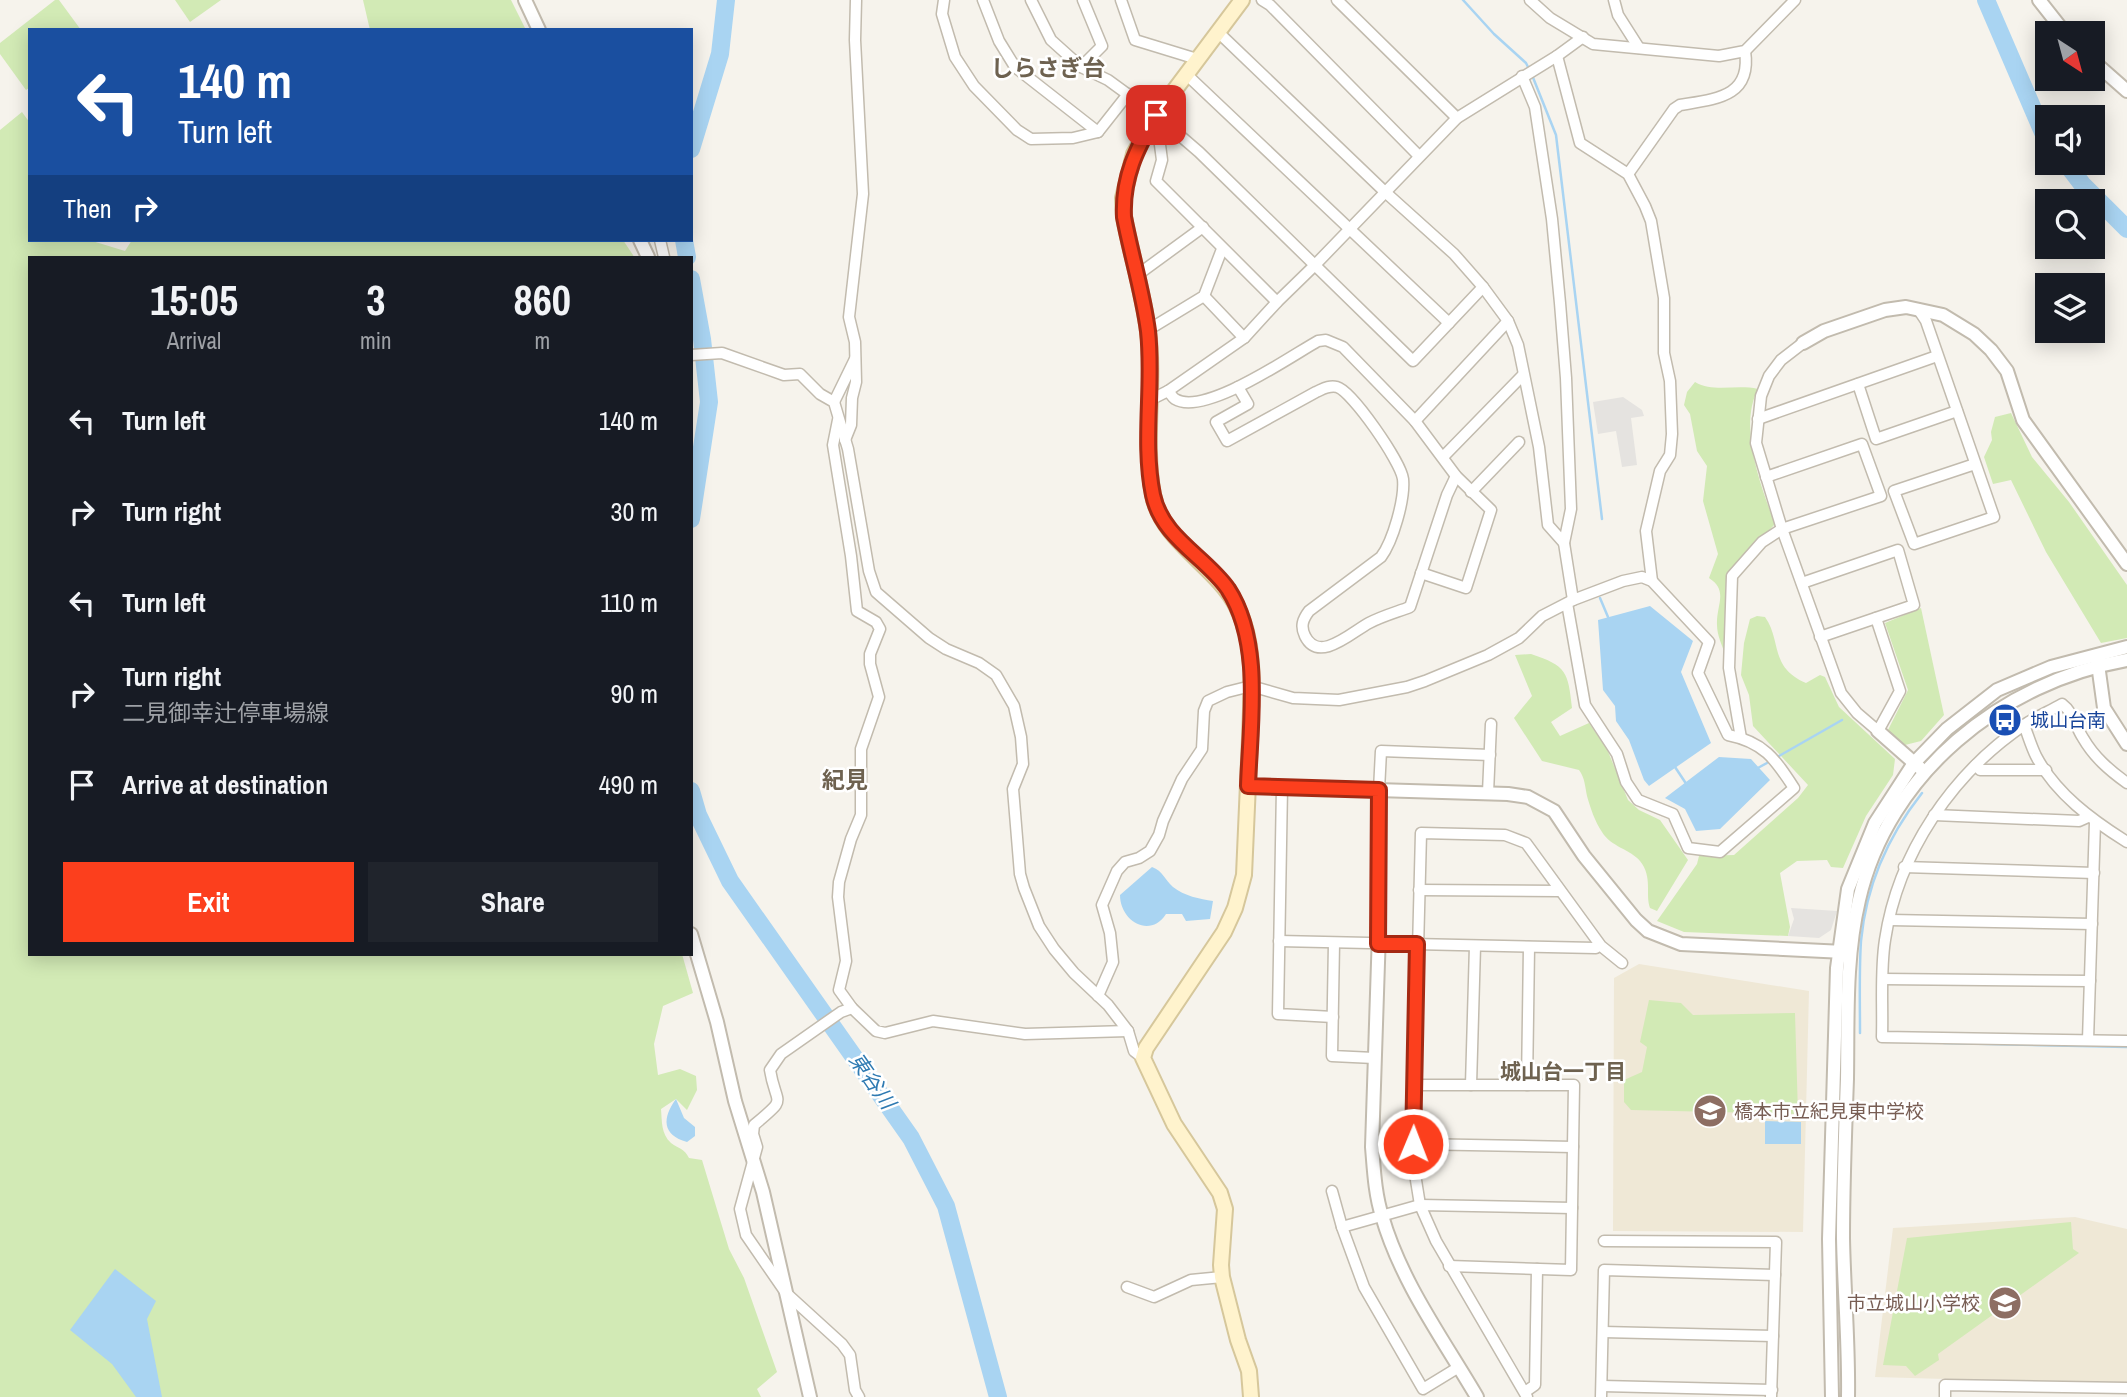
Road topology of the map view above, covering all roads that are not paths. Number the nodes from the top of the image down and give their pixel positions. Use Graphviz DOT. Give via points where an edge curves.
graph roads {
  1 [pos="525,0"];
  2 [pos="856,0"];
  3 [pos="944,0"];
  4 [pos="983,0"];
  5 [pos="1031,0"];
  6 [pos="1083,0"];
  7 [pos="1121,0"];
  8 [pos="1242,0"];
  9 [pos="1262,0"];
  10 [pos="1337,0"];
  11 [pos="1530,0"];
  12 [pos="1614,0"];
  13 [pos="1796,0"];
  14 [pos="2039,0"];
  15 [pos="2056,21"];
  16 [pos="538,28"];
  17 [pos="1219,33"];
  18 [pos="1583,37"];
  19 [pos="1639,48"];
  20 [pos="1745,51"];
  21 [pos="1553,58"];
  22 [pos="1197,59"];
  23 [pos="1081,67"];
  24 [pos="2105,72"];
  25 [pos="1187,75"];
  26 [pos="1524,75"];
  27 [pos="2127,91"];
  28 [pos="1128,94"];
  29 [pos="1156,115"];
  30 [pos="1457,118"];
  31 [pos="1098,132"];
  32 [pos="1419,156"];
  33 [pos="1628,174"];
  34 [pos="1384,191"];
  35 [pos="1203,227"];
  36 [pos="1348,229"];
  37 [pos="1222,249"];
  38 [pos="1314,266"];
  39 [pos="1136,276"];
  40 [pos="1483,287"];
  41 [pos="1204,296"];
  42 [pos="1276,302"];
  43 [pos="1918,309"];
  44 [pos="1508,321"];
  45 [pos="1449,323"];
  46 [pos="1148,330"];
  47 [pos="1244,338"];
  48 [pos="1803,343"];
  49 [pos="693,355"];
  50 [pos="1937,356"];
  51 [pos="855,359"];
  52 [pos="1523,375"];
  53 [pos="1858,384"];
  54 [pos="1238,387"];
  55 [pos="1168,391"];
  56 [pos="1150,400"];
  57 [pos="834,402"];
  58 [pos="1957,411"];
  59 [pos="1758,419"];
  60 [pos="838,420"];
  61 [pos="1415,421"];
  62 [pos="845,440"];
  63 [pos="1519,442"];
  64 [pos="1443,457"];
  65 [pos="1975,464"];
  66 [pos="1456,476"];
  67 [pos="1766,477"];
  68 [pos="1471,492"];
  69 [pos="1782,529"];
  70 [pos="1564,543"];
  71 [pos="2127,564"];
  72 [pos="1421,573"];
  73 [pos="1652,581"];
  74 [pos="1802,583"];
  75 [pos="1570,602"];
  76 [pos="1876,618"];
  77 [pos="1820,637"];
  78 [pos="2125,654"];
  79 [pos="2097,660"];
  80 [pos="1251,686"];
  81 [pos="1491,724"];
  82 [pos="2024,725"];
  83 [pos="1878,731"];
  84 [pos="1741,738"];
  85 [pos="2127,744"];
  86 [pos="1490,755"];
  87 [pos="1914,763"];
  88 [pos="1976,765"];
  89 [pos="2046,770"];
  90 [pos="1926,772"];
  91 [pos="2127,783"];
  92 [pos="1248,786"];
  93 [pos="1282,787"];
  94 [pos="1379,790"];
  95 [pos="1488,793"];
  96 [pos="1934,815"];
  97 [pos="2092,819"];
  98 [pos="2127,842"];
  99 [pos="1904,867"];
  100 [pos="2094,873"];
  101 [pos="1419,890"];
  102 [pos="1559,891"];
  103 [pos="1890,920"];
  104 [pos="2092,924"];
  105 [pos="693,941"];
  106 [pos="1279,942"];
  107 [pos="1334,943"];
  108 [pos="1378,944"];
  109 [pos="1417,944"];
  110 [pos="1475,946"];
  111 [pos="1529,947"];
  112 [pos="1596,948"];
  113 [pos="1844,952"];
  114 [pos="1622,963"];
  115 [pos="1883,979"];
  116 [pos="2090,981"];
  117 [pos="1098,996"];
  118 [pos="852,1008"];
  119 [pos="1333,1017"];
  120 [pos="1128,1031"];
  121 [pos="2088,1040"];
  122 [pos="2127,1041"];
  123 [pos="1143,1058"];
  124 [pos="1374,1058"];
  125 [pos="1414,1085"];
  126 [pos="1471,1085"];
  127 [pos="1527,1085"];
  128 [pos="1413,1144"];
  129 [pos="1573,1147"];
  130 [pos="752,1161"];
  131 [pos="1332,1191"];
  132 [pos="1420,1205"];
  133 [pos="1572,1208"];
  134 [pos="1382,1216"];
  135 [pos="1342,1227"];
  136 [pos="1604,1241"];
  137 [pos="1449,1266"];
  138 [pos="1537,1269"];
  139 [pos="1775,1275"];
  140 [pos="1222,1277"];
  141 [pos="1127,1287"];
  142 [pos="786,1293"];
  143 [pos="1603,1332"];
  144 [pos="1773,1336"];
  145 [pos="1459,1367"];
  146 [pos="2127,1388"];
  147 [pos="1602,1392"];
  148 [pos="1771,1394"];
  149 [pos="1526,1395"];
  150 [pos="810,1397"];
  151 [pos="859,1397"];
  152 [pos="1251,1397"];
  153 [pos="1477,1397"];
  154 [pos="1832,1397"];
  155 [pos="1848,1397"];
  156 [pos="1945,1397"];
  1 -- 16 [label="street"];
  2 -- 51 [label="street" via="863,194 849,317"];
  3 -- 31 [label="street" via="942,14 955,57 974,86 1017,130 1031,139"];
  4 -- 31 [label="street" via="1015,67"];
  5 -- 23 [label="street" via="1051,40"];
  6 -- 23 [label="street" via="1102,46"];
  7 -- 22 [label="street" via="1135,40"];
  8 -- 17 [label="main road"];
  9 -- 32 [label="street"];
  10 -- 30 [label="street"];
  11 -- 18 [label="street" via="1549,18"];
  12 -- 19 [label="street"];
  13 -- 20 [label="street"];
  14 -- 15 [label="street"];
  17 -- 22 [label="main road"];
  17 -- 34 [label="street"];
  18 -- 19 [label="street" via="1593,44"];
  18 -- 21 [label="street"];
  19 -- 20 [label="street" via="1719,55"];
  20 -- 33 [label="street" via="1740,86 1719,97 1674,108"];
  21 -- 26 [label="street"];
  21 -- 33 [label="street" via="1580,143"];
  22 -- 25 [label="main road"];
  23 -- 28 [label="street"];
  24 -- 27 [label="street"];
  25 -- 29 [label="main road"];
  25 -- 36 [label="street"];
  26 -- 30 [label="street"];
  26 -- 70 [label="street" via="1535,107 1560,303 1571,509"];
  28 -- 29 [label="street"];
  28 -- 31 [label="street"];
  29 -- 35 [label="street" via="1162,160 1156,181"];
  29 -- 38 [label="street"];
  29 -- 39 [label="main road" via="1134,154 1123,198"];
  30 -- 32 [label="street"];
  32 -- 34 [label="street"];
  33 -- 73 [label="street" via="1651,221 1664,298 1664,353 1673,409 1670,455 1660,471 1646,531"];
  34 -- 36 [label="street"];
  34 -- 40 [label="street" via="1454,254"];
  35 -- 37 [label="street"];
  35 -- 39 [label="street"];
  36 -- 38 [label="street"];
  36 -- 45 [label="street"];
  37 -- 41 [label="street"];
  37 -- 42 [label="street"];
  38 -- 42 [label="street"];
  38 -- 45 [label="street" via="1413,361"];
  39 -- 46 [label="main road"];
  40 -- 44 [label="street"];
  40 -- 45 [label="street"];
  41 -- 46 [label="street"];
  41 -- 47 [label="street"];
  42 -- 47 [label="street"];
  43 -- 48 [label="street" via="1885,310"];
  43 -- 50 [label="street" via="1927,321"];
  43 -- 71 [label="street" via="1943,315 1991,350 2007,372 2023,420"];
  44 -- 52 [label="street"];
  44 -- 61 [label="street"];
  46 -- 56 [label="main road"];
  47 -- 55 [label="street"];
  48 -- 59 [label="street" via="1769,376"];
  49 -- 57 [label="street" via="719,353 784,375 800,374"];
  50 -- 53 [label="street"];
  50 -- 58 [label="street"];
  51 -- 57 [label="street"];
  51 -- 62 [label="street" via="851,425"];
  52 -- 64 [label="street"];
  52 -- 70 [label="street" via="1539,447 1548,525"];
  53 -- 58 [label="street" via="1876,439"];
  53 -- 59 [label="street"];
  54 -- 55 [label="street" via="1201,402 1176,400"];
  54 -- 61 [label="street" via="1326,340 1343,347"];
  54 -- 72 [label="street" via="1248,404 1216,422 1227,441 1316,392 1339,387 1401,469 1402,493 1387,549 1309,611 1302,625 1307,640 1329,647 1371,622 1410,607"];
  55 -- 56 [label="street"];
  56 -- 80 [label="main road" via="1148,455 1153,497 1178,540 1227,587 1251,651"];
  57 -- 60 [label="street"];
  58 -- 65 [label="street"];
  59 -- 67 [label="street" via="1756,443"];
  60 -- 62 [label="street"];
  60 -- 118 [label="street" via="833,445 857,611 880,629 870,654 879,697 861,749 861,815 839,882 846,961 839,990"];
  61 -- 64 [label="street"];
  62 -- 117 [label="street" via="876,592 929,638 996,675 1014,706 1023,764 1013,789 1024,888 1054,949"];
  63 -- 68 [label="street"];
  64 -- 66 [label="street"];
  65 -- 65 [label="street" via="1894,491 1914,544 1994,517"];
  66 -- 68 [label="street"];
  66 -- 72 [label="street"];
  67 -- 69 [label="street"];
  67 -- 69 [label="street" via="1862,444 1881,496"];
  68 -- 72 [label="street" via="1492,510 1466,588"];
  69 -- 74 [label="street"];
  69 -- 84 [label="street" via="1762,542 1732,576 1729,668"];
  70 -- 75 [label="street"];
  73 -- 75 [label="street" via="1642,577 1623,581"];
  73 -- 84 [label="street" via="1709,642 1698,673 1728,735"];
  74 -- 76 [label="street" via="1898,550 1914,605"];
  74 -- 77 [label="street"];
  75 -- 80 [label="street" via="1488,655 1407,687 1339,700 1293,698"];
  75 -- 84 [label="street" via="1585,705 1617,754 1638,800 1674,814 1688,848 1720,852 1794,788 1766,749"];
  76 -- 77 [label="street"];
  76 -- 83 [label="street" via="1900,691"];
  77 -- 83 [label="street" via="1841,693"];
  78 -- 79 [label="street"];
  79 -- 85 [label="street" via="2104,708"];
  79 -- 87 [label="street" via="2051,667 1997,690 1947,729"];
  79 -- 90 [label="street" via="2007,703 1958,737"];
  80 -- 92 [label="main road"];
  80 -- 117 [label="street" via="1208,701 1202,749 1182,779 1159,835 1150,850 1117,870 1102,905 1113,962"];
  81 -- 86 [label="street"];
  82 -- 88 [label="street"];
  82 -- 89 [label="street"];
  82 -- 91 [label="street" via="2062,704 2071,711 2096,758"];
  83 -- 87 [label="street"];
  86 -- 94 [label="street" via="1381,751"];
  86 -- 95 [label="street"];
  87 -- 90 [label="street"];
  87 -- 113 [label="street" via="1875,823 1849,889"];
  88 -- 89 [label="street" via="1980,770"];
  88 -- 96 [label="street"];
  89 -- 97 [label="street"];
  90 -- 113 [label="street" via="1890,819 1872,860"];
  92 -- 93 [label="street"];
  92 -- 123 [label="main road" via="1244,875 1236,908"];
  93 -- 94 [label="street"];
  93 -- 106 [label="street"];
  94 -- 95 [label="street"];
  94 -- 108 [label="street"];
  95 -- 113 [label="street" via="1528,797 1555,810 1584,856 1648,930 1681,944"];
  96 -- 97 [label="street"];
  96 -- 99 [label="street"];
  97 -- 98 [label="street"];
  97 -- 100 [label="street"];
  99 -- 100 [label="street"];
  99 -- 103 [label="street"];
  100 -- 104 [label="street"];
  101 -- 102 [label="street"];
  101 -- 102 [label="street" via="1421,833 1505,835 1526,843"];
  101 -- 109 [label="street"];
  102 -- 114 [label="street" via="1601,946"];
  103 -- 104 [label="street"];
  103 -- 115 [label="street"];
  104 -- 116 [label="street"];
  105 -- 130 [label="street"];
  106 -- 107 [label="street"];
  106 -- 119 [label="street" via="1278,1014"];
  107 -- 108 [label="street"];
  107 -- 119 [label="street"];
  108 -- 109 [label="street"];
  108 -- 124 [label="street"];
  109 -- 110 [label="street"];
  109 -- 125 [label="street"];
  110 -- 111 [label="street"];
  110 -- 126 [label="street"];
  111 -- 112 [label="street"];
  111 -- 127 [label="street"];
  113 -- 154 [label="street" via="1829,1239"];
  113 -- 155 [label="street" via="1843,1238"];
  115 -- 116 [label="street"];
  115 -- 121 [label="street" via="1882,1037"];
  116 -- 121 [label="street"];
  117 -- 120 [label="street"];
  118 -- 120 [label="street" via="876,1031 884,1032 933,1021 1025,1034"];
  118 -- 130 [label="street" via="781,1054 770,1070 779,1096 777,1106 754,1125 757,1147"];
  119 -- 124 [label="street" via="1332,1056"];
  120 -- 123 [label="street" via="1134,1051"];
  121 -- 122 [label="street"];
  123 -- 140 [label="main road" via="1174,1124 1220,1194 1225,1209"];
  124 -- 134 [label="street" via="1372,1147"];
  125 -- 126 [label="street"];
  125 -- 128 [label="street"];
  126 -- 127 [label="street"];
  127 -- 129 [label="street" via="1574,1085"];
  128 -- 129 [label="street"];
  128 -- 132 [label="street"];
  129 -- 133 [label="street"];
  130 -- 142 [label="street"];
  130 -- 142 [label="street" via="741,1220 754,1250"];
  131 -- 135 [label="street"];
  132 -- 133 [label="street"];
  132 -- 134 [label="street"];
  132 -- 137 [label="street"];
  133 -- 138 [label="street" via="1571,1270"];
  134 -- 135 [label="street"];
  134 -- 145 [label="street" via="1396,1258"];
  135 -- 145 [label="street" via="1364,1287 1423,1389"];
  136 -- 139 [label="street" via="1776,1242"];
  137 -- 138 [label="street"];
  137 -- 149 [label="street"];
  138 -- 149 [label="street" via="1535,1385"];
  139 -- 143 [label="street" via="1604,1270"];
  139 -- 144 [label="street"];
  140 -- 141 [label="street" via="1191,1280 1154,1297"];
  140 -- 152 [label="main road" via="1249,1371"];
  142 -- 150 [label="street"];
  142 -- 151 [label="street" via="842,1343 850,1355"];
  143 -- 144 [label="street"];
  143 -- 147 [label="street"];
  144 -- 148 [label="street"];
  145 -- 153 [label="street"];
  146 -- 156 [label="street" via="1945,1385"];
  147 -- 148 [label="street"];
}
